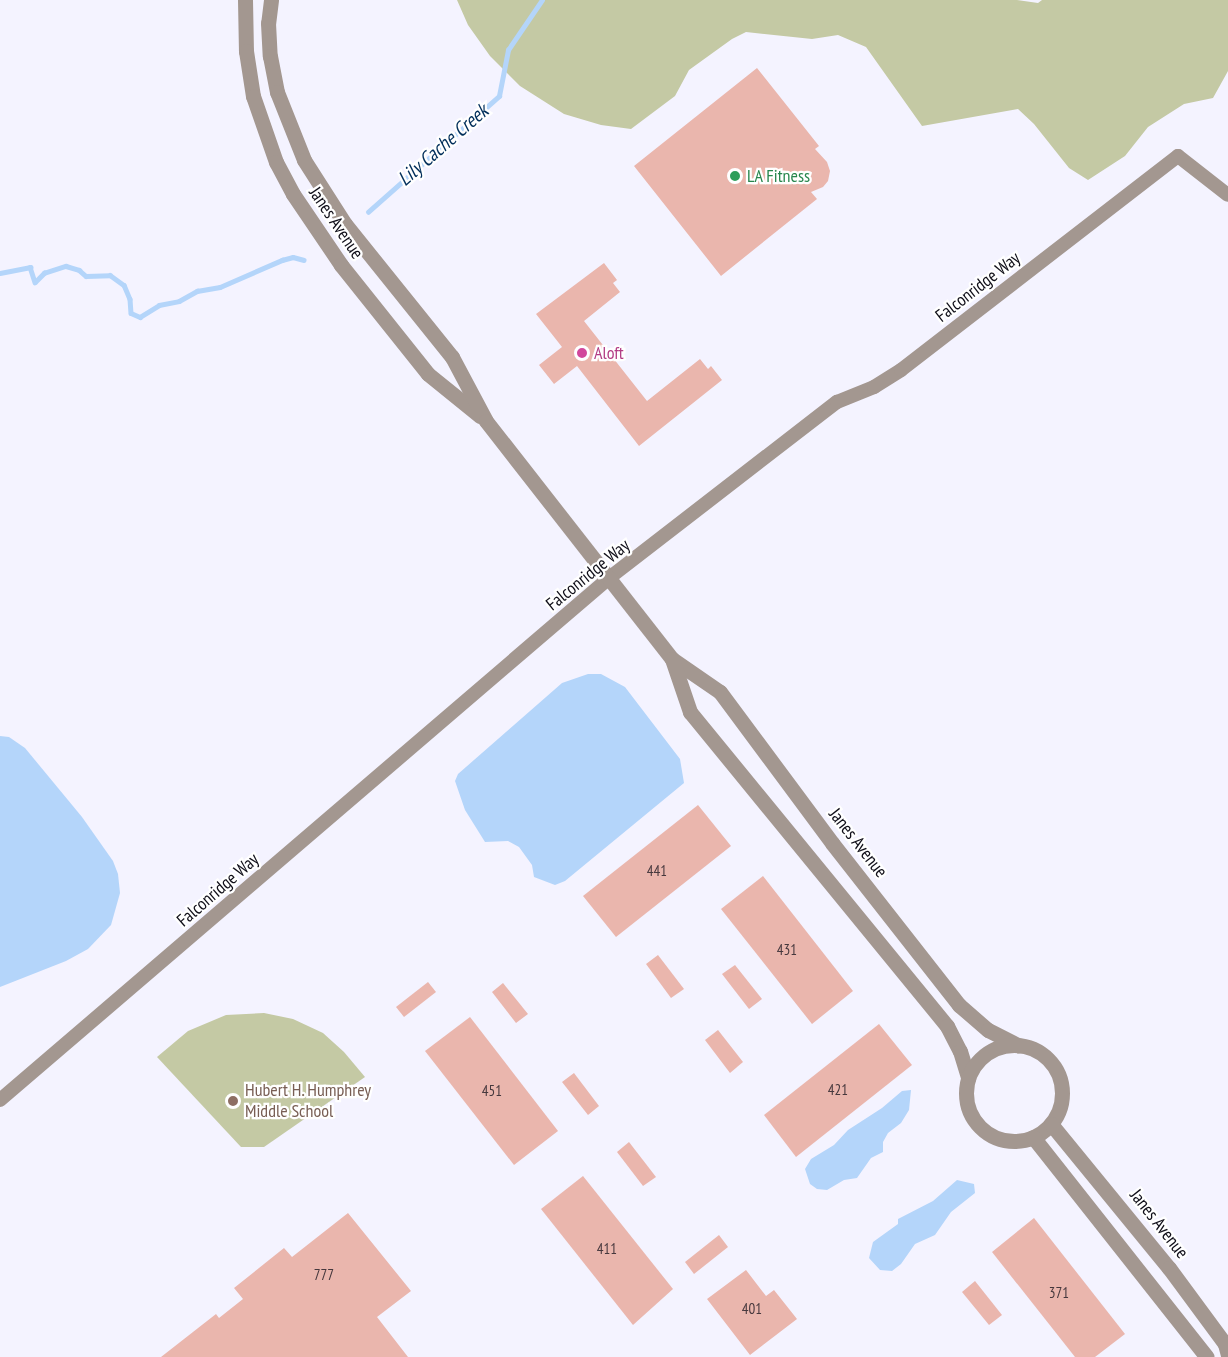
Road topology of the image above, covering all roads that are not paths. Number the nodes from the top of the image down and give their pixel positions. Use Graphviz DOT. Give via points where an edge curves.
graph roads {
  1 [pos="245,0"];
  2 [pos="271,0"];
  3 [pos="1228,195"];
  4 [pos="486,421"];
  5 [pos="609,578"];
  6 [pos="672,659"];
  7 [pos="1018,1045"];
  8 [pos="968,1078"];
  9 [pos="0,1100"];
  10 [pos="1051,1124"];
  11 [pos="1033,1137"];
  12 [pos="1228,1355"];
  13 [pos="1207,1357"];
  1 -- 4 [label="street, Janes Avenue" via="246,51 253,96 276,162 293,194 340,265 428,374"];
  2 -- 4 [label="street, Janes Avenue" via="270,57 277,92 304,160 345,224 452,357"];
  3 -- 5 [label="street, Falconridge Way" via="1178,156 901,370 874,387 837,402"];
  4 -- 5 [label="street, Janes Avenue"];
  5 -- 6 [label="street, Janes Avenue"];
  5 -- 9 [label="street, Falconridge Way"];
  6 -- 7 [label="street, Janes Avenue" via="720,692 959,1005 988,1030"];
  6 -- 8 [label="street, Janes Avenue" via="690,712 947,1026"];
  7 -- 8 [label="street" via="1002,1046 987,1053"];
  7 -- 10 [label="street, Janes Avenue" via="1042,1054 1058,1074 1062,1091 1060,1109"];
  8 -- 11 [label="street, Janes Avenue" via="968,1108 974,1122 985,1132 1016,1141"];
  10 -- 11 [label="street"];
  10 -- 12 [label="street, Janes Avenue" via="1169,1268 1225,1344"];
  11 -- 13 [label="street"];
}
